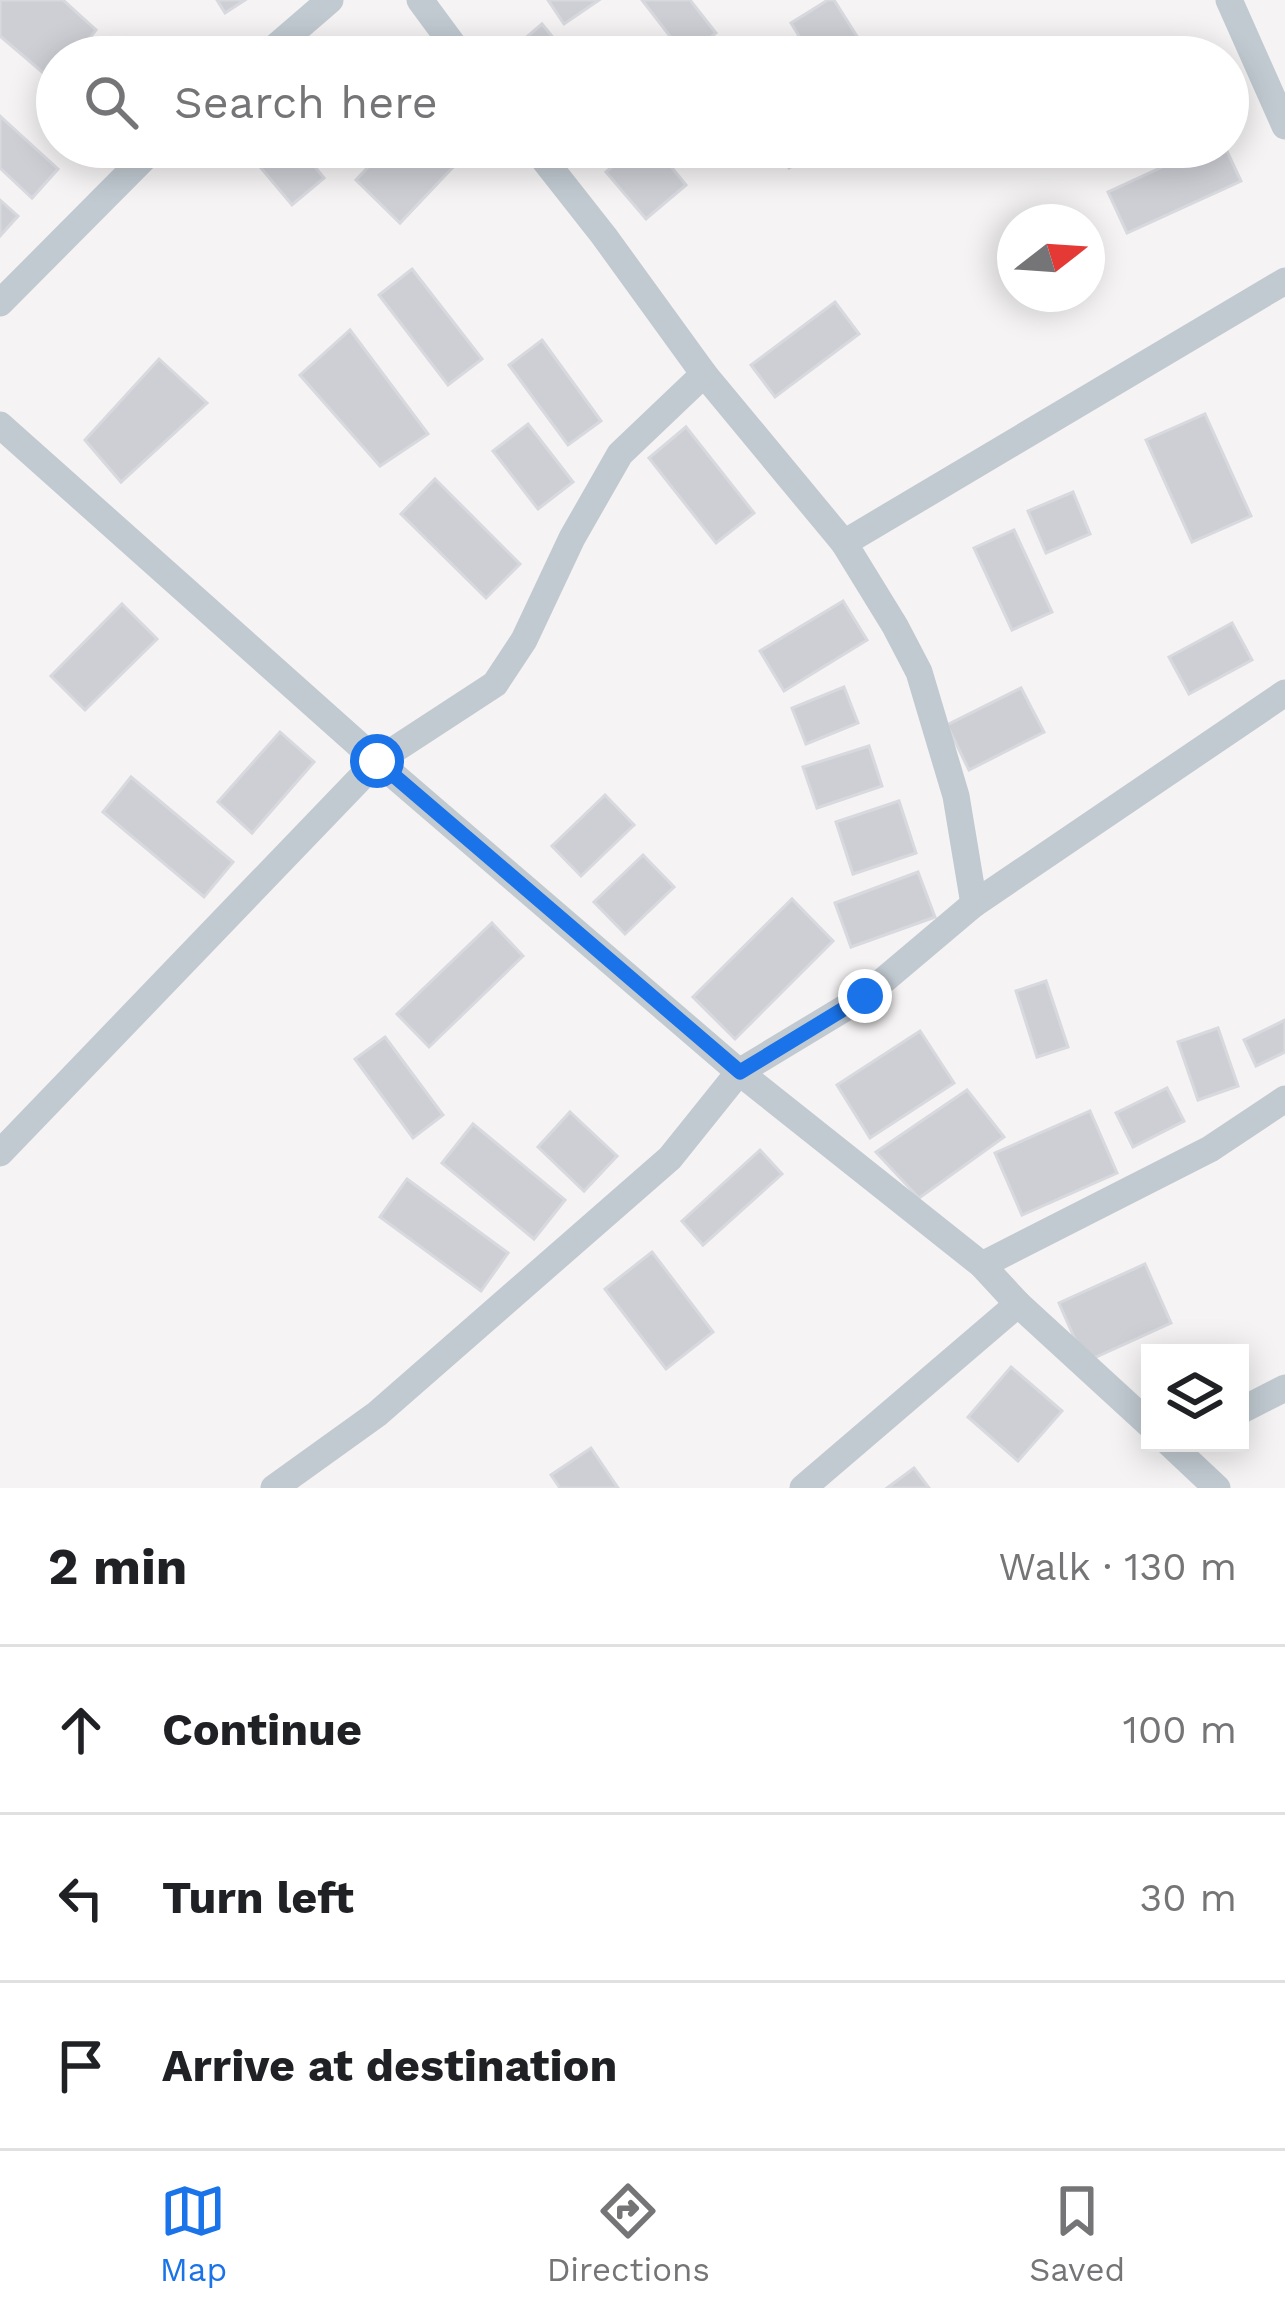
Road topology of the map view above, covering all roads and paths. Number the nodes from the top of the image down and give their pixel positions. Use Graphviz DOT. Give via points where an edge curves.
graph roads {
  1 [pos="330,0"];
  2 [pos="420,0"];
  3 [pos="1228,0"];
  4 [pos="288,36"];
  5 [pos="447,36"];
  6 [pos="1244,36"];
  7 [pos="1249,46"];
  8 [pos="1285,126"];
  9 [pos="134,168"];
  10 [pos="551,168"];
  11 [pos="1285,281"];
  12 [pos="0,303"];
  13 [pos="704,374"];
  14 [pos="0,425"];
  15 [pos="844,543"];
  16 [pos="1285,693"];
  17 [pos="377,761"];
  18 [pos="974,904"];
  19 [pos="740,1072"];
  20 [pos="1285,1099"];
  21 [pos="0,1153"];
  22 [pos="982,1265"];
  23 [pos="1018,1304"];
  24 [pos="1285,1388"];
  25 [pos="1249,1407"];
  26 [pos="1141,1417"];
  27 [pos="1182,1452"];
  28 [pos="274,1488"];
  29 [pos="803,1488"];
  30 [pos="1217,1488"];
  1 -- 4 [label="street"];
  2 -- 5 [label="street"];
  3 -- 6 [label="street"];
  7 -- 8 [label="street"];
  9 -- 12 [label="street"];
  10 -- 13 [label="street"];
  11 -- 15 [label="street"];
  13 -- 15 [label="street"];
  13 -- 17 [label="street" via="620,454 495,684"];
  14 -- 17 [label="street"];
  15 -- 18 [label="street" via="919,672 956,796"];
  16 -- 18 [label="street"];
  17 -- 19 [label="street"];
  17 -- 21 [label="street"];
  18 -- 19 [label="street" via="865,996"];
  19 -- 22 [label="street"];
  19 -- 28 [label="street" via="670,1158 377,1414"];
  20 -- 22 [label="street" via="1210,1149"];
  22 -- 23 [label="street"];
  23 -- 26 [label="street"];
  23 -- 29 [label="street"];
  24 -- 25 [label="street"];
  27 -- 30 [label="street"];
}
